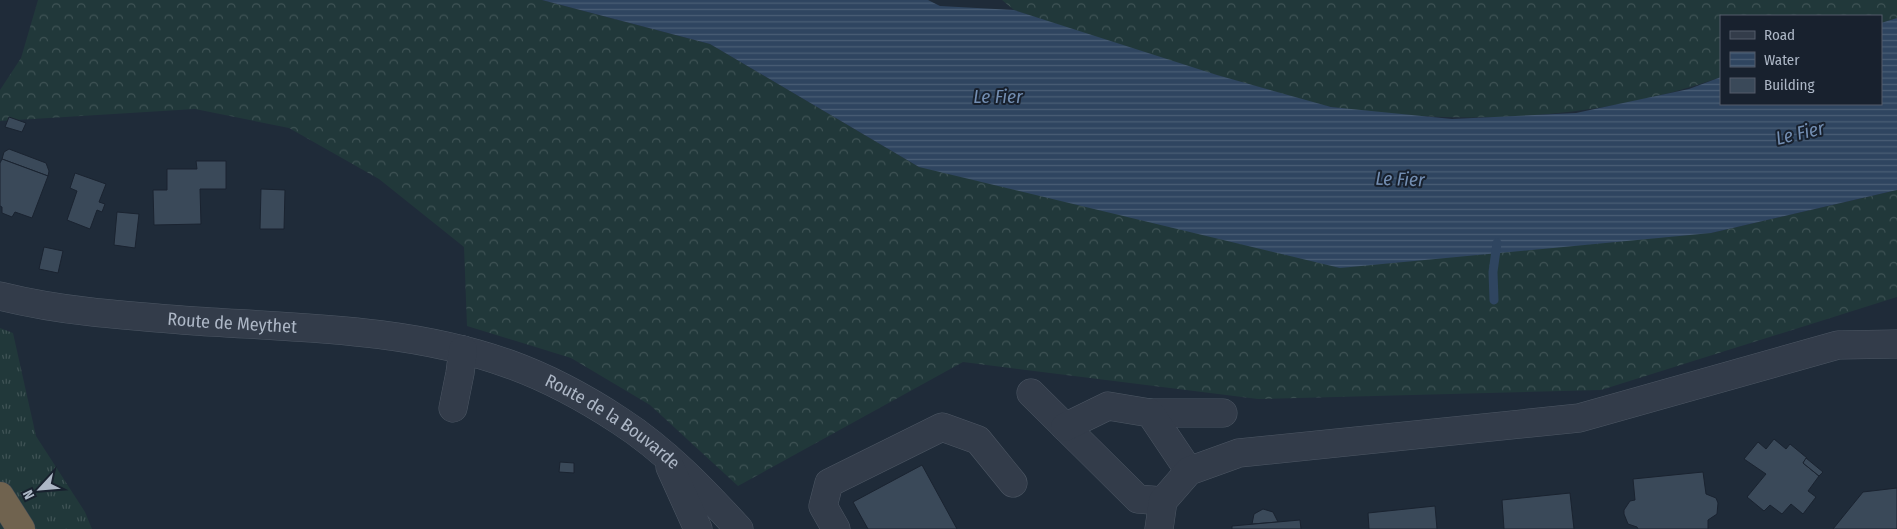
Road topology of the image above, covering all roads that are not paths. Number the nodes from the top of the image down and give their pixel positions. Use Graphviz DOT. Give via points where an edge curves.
graph roads {
  1 [pos="0,296"];
  2 [pos="1897,344"];
  3 [pos="462,350"];
  4 [pos="1030,393"];
  5 [pos="453,408"];
  6 [pos="1150,413"];
  7 [pos="1223,413"];
  8 [pos="1064,426"];
  9 [pos="665,456"];
  10 [pos="1189,471"];
  11 [pos="1013,482"];
  12 [pos="0,496"];
  13 [pos="1163,501"];
  14 [pos="22,529"];
  15 [pos="698,529"];
  16 [pos="739,529"];
  17 [pos="836,529"];
  18 [pos="1159,529"];
  1 -- 3 [label="street, Route de Meythet" via="113,315 364,333"];
  2 -- 10 [label="street" via="1838,345 1580,418 1239,453"];
  3 -- 5 [label="street"];
  3 -- 9 [label="street, Route de la Bouvarde" via="542,377 621,422"];
  4 -- 8 [label="street"];
  6 -- 7 [label="street"];
  6 -- 8 [label="street" via="1108,406"];
  6 -- 10 [label="street"];
  8 -- 13 [label="street" via="1138,499"];
  9 -- 15 [label="street"];
  9 -- 16 [label="street, Route de la Bouvarde"];
  10 -- 13 [label="street"];
  11 -- 17 [label="street" via="978,440 942,427 829,483 823,506"];
  12 -- 14 [label="highway"];
  13 -- 18 [label="street"];
}
